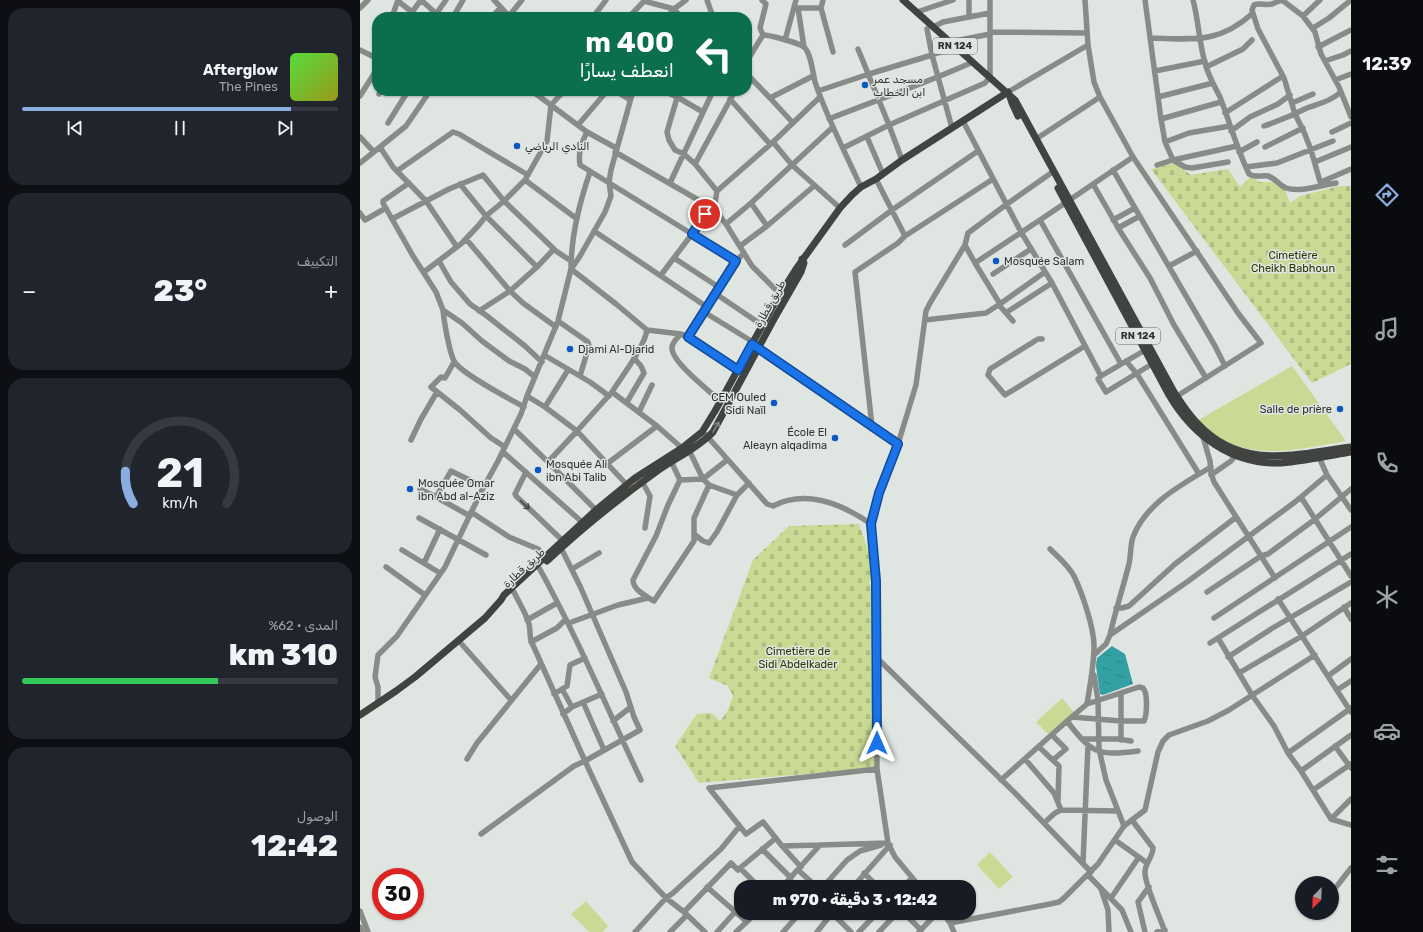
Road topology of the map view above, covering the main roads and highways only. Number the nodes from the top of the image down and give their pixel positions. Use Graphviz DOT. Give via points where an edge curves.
graph roads {
  1 [pos="903,0"];
  2 [pos="1008,92"];
  3 [pos="1052,173"];
  4 [pos="802,259"];
  5 [pos="1148,349"];
  6 [pos="1175,398"];
  7 [pos="1351,447"];
  8 [pos="686,448"];
  9 [pos="1351,452"];
  10 [pos="1237,453"];
  11 [pos="1317,454"];
  12 [pos="638,481"];
  13 [pos="558,547"];
  14 [pos="538,566"];
  15 [pos="360,715"];
  1 -- 2 [label="main road, RN 124" via="930,28 953,44"];
  2 -- 3 [label="main road, RN 124"];
  2 -- 3 [label="main road, RN 124" via="1016,101"];
  2 -- 4 [label="main road, طريق قطارة" via="861,187 840,208"];
  3 -- 5 [label="main road, RN 124"];
  4 -- 8 [label="main road, طريق قطارة" via="702,432"];
  8 -- 4 [label="main road, طريق قطارة, one-way" via="708,438 713,432 801,272 804,263"];
  5 -- 6 [label="main road, RN 124"];
  5 -- 6 [label="main road, RN 124" via="1152,364"];
  6 -- 10 [label="main road, RN 124" via="1207,433"];
  6 -- 10 [label="main road, RN 124" via="1187,421 1204,437 1216,446"];
  7 -- 11 [label="main road, RN 124"];
  8 -- 12 [label="main road, طريق قطارة"];
  9 -- 11 [label="main road, RN 124"];
  10 -- 11 [label="main road, RN 124" via="1254,461 1272,463 1290,462"];
  12 -- 13 [label="main road, طريق قطارة"];
  12 -- 13 [label="main road, طريق قطارة" via="627,485 596,510 562,540"];
  13 -- 14 [label="main road, طريق قطارة"];
  13 -- 14 [label="main road, طريق قطارة" via="545,556"];
  14 -- 15 [label="main road, طريق قطارة" via="485,618 415,676"];
}
